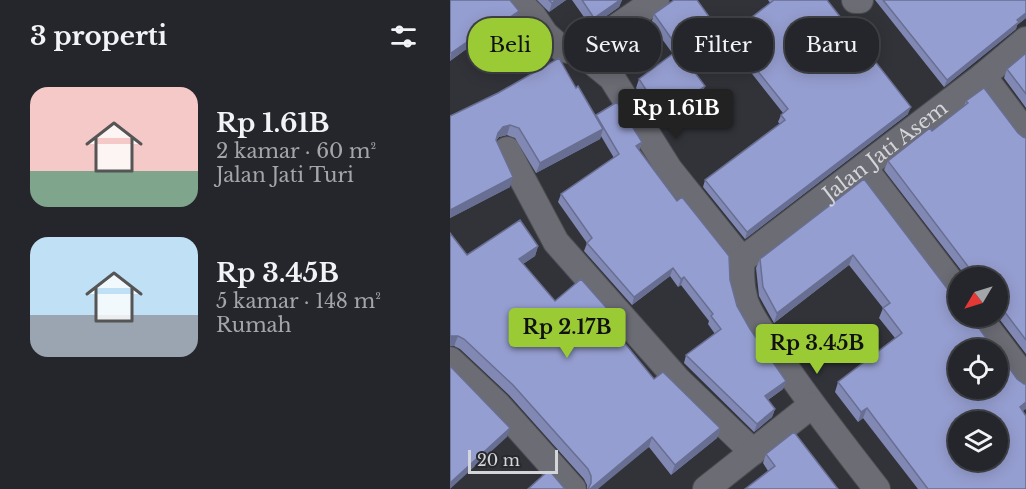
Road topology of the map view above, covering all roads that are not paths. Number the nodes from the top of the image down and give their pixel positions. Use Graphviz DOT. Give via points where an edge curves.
graph roads {
  1 [pos="517,0"];
  2 [pos="656,0"];
  3 [pos="855,0"];
  4 [pos="860,0"];
  5 [pos="630,18"];
  6 [pos="1026,40"];
  7 [pos="564,49"];
  8 [pos="605,72"];
  9 [pos="983,76"];
  10 [pos="1026,133"];
  11 [pos="507,150"];
  12 [pos="864,168"];
  13 [pos="742,260"];
  14 [pos="948,278"];
  15 [pos="986,327"];
  16 [pos="450,360"];
  17 [pos="1026,379"];
  18 [pos="812,405"];
  19 [pos="753,452"];
  20 [pos="573,489"];
  21 [pos="706,489"];
  22 [pos="877,489"];
  1 -- 7 [label="street" via="545,34"];
  2 -- 5 [label="street"];
  3 -- 4 [label="street"];
  6 -- 9 [label="street, Jalan Jati Asem"];
  8 -- 13 [label="street" via="669,169"];
  9 -- 10 [label="street"];
  9 -- 12 [label="street, Jalan Jati Asem"];
  11 -- 19 [label="street" via="556,242 679,381"];
  12 -- 13 [label="street, Jalan Jati Asem"];
  12 -- 14 [label="street"];
  13 -- 18 [label="street" via="741,287 746,303"];
  15 -- 17 [label="street"];
  16 -- 20 [label="street" via="498,405"];
  18 -- 19 [label="street"];
  18 -- 22 [label="street"];
  19 -- 21 [label="street"];
}
